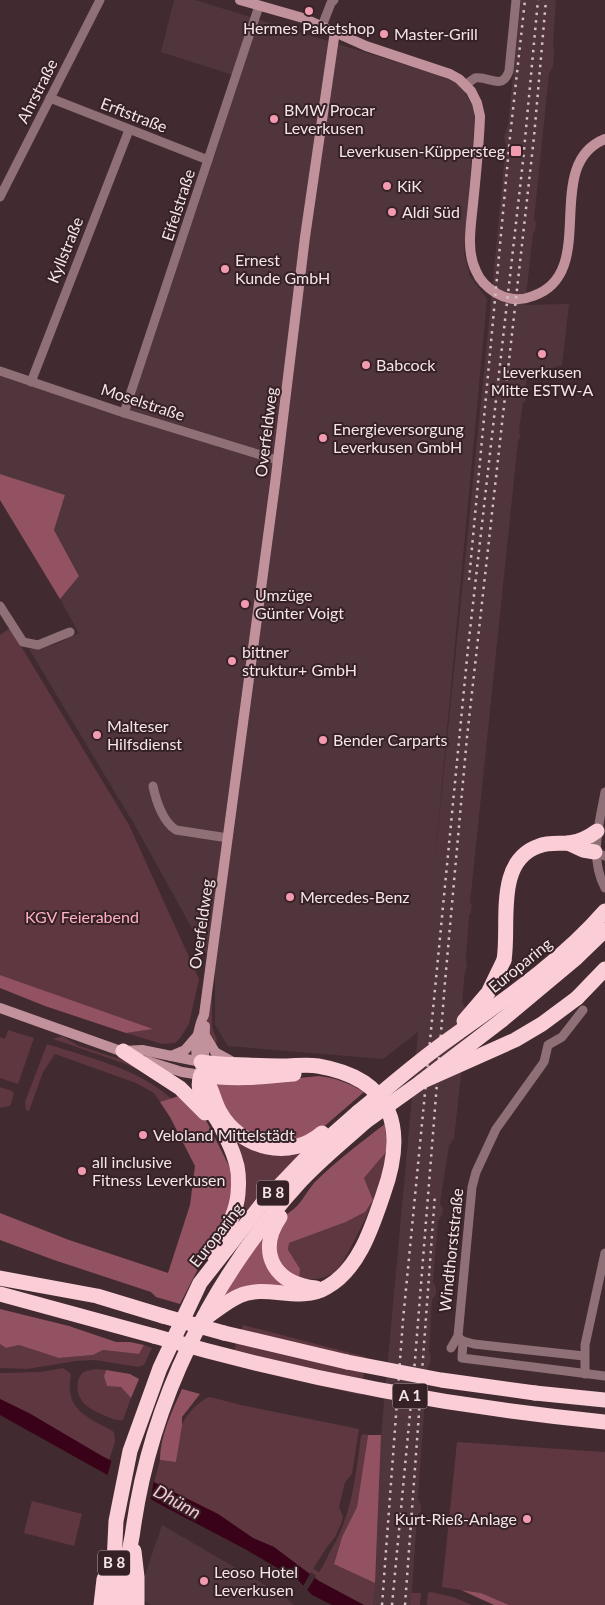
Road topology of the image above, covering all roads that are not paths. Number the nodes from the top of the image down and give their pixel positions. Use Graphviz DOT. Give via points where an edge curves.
graph roads {
  1 [pos="100,0"];
  2 [pos="240,0"];
  3 [pos="334,0"];
  4 [pos="516,0"];
  5 [pos="260,6"];
  6 [pos="322,26"];
  7 [pos="335,31"];
  8 [pos="465,85"];
  9 [pos="50,98"];
  10 [pos="129,130"];
  11 [pos="605,139"];
  12 [pos="208,160"];
  13 [pos="0,197"];
  14 [pos="0,371"];
  15 [pos="31,382"];
  16 [pos="124,413"];
  17 [pos="277,460"];
  18 [pos="0,606"];
  19 [pos="70,632"];
  20 [pos="153,786"];
  21 [pos="605,792"];
  22 [pos="597,831"];
  23 [pos="228,838"];
  24 [pos="568,843"];
  25 [pos="600,854"];
  26 [pos="605,888"];
  27 [pos="605,911"];
  28 [pos="605,930"];
  29 [pos="605,969"];
  30 [pos="580,1004"];
  31 [pos="0,1008"];
  32 [pos="202,1035"];
  33 [pos="436,1048"];
  34 [pos="123,1051"];
  35 [pos="170,1056"];
  36 [pos="238,1065"];
  37 [pos="201,1069"];
  38 [pos="330,1069"];
  39 [pos="421,1082"];
  40 [pos="361,1117"];
  41 [pos="223,1132"];
  42 [pos="299,1184"];
  43 [pos="605,1253"];
  44 [pos="0,1278"];
  45 [pos="200,1283"];
  46 [pos="327,1287"];
  47 [pos="0,1294"];
  48 [pos="201,1322"];
  49 [pos="460,1339"];
  50 [pos="451,1348"];
  51 [pos="584,1356"];
  52 [pos="585,1374"];
  53 [pos="605,1376"];
  54 [pos="605,1400"];
  55 [pos="605,1422"];
  56 [pos="116,1521"];
  57 [pos="132,1535"];
  58 [pos="101,1605"];
  59 [pos="112,1605"];
  60 [pos="124,1605"];
  61 [pos="137,1605"];
  1 -- 9 [label="street, Ahrstraße"];
  2 -- 5 [label="street"];
  3 -- 6 [label="street"];
  4 -- 8 [label="street" via="506,78 501,82 476,78"];
  5 -- 6 [label="street"];
  5 -- 12 [label="street, Eifelstraße"];
  6 -- 7 [label="street"];
  7 -- 8 [label="street" via="366,46 442,71"];
  7 -- 17 [label="street, Overfeldweg"];
  8 -- 11 [label="street" via="476,98 480,116 470,241 474,266 484,284 499,294 518,299 533,296 551,285 562,269 576,169 582,154"];
  9 -- 10 [label="street, Erftstraße"];
  9 -- 13 [label="street, Ahrstraße"];
  10 -- 12 [label="street, Erftstraße"];
  10 -- 15 [label="street, Kyllstraße"];
  12 -- 16 [label="street, Eifelstraße"];
  14 -- 15 [label="street, Moselstraße"];
  15 -- 16 [label="street, Moselstraße"];
  16 -- 17 [label="street, Moselstraße"];
  17 -- 23 [label="street, Overfeldweg"];
  18 -- 19 [label="street" via="23,642 38,645"];
  20 -- 23 [label="street" via="171,827"];
  21 -- 22 [label="street"];
  22 -- 24 [label="highway" via="585,839"];
  22 -- 25 [label="street"];
  23 -- 32 [label="street, Overfeldweg" via="201,1021"];
  24 -- 25 [label="highway"];
  24 -- 33 [label="highway, bridge" via="534,848 518,863 508,883 506,946 498,974 483,1001"];
  25 -- 26 [label="street" via="600,878"];
  27 -- 33 [label="highway, Europaring / B 8, bridge" via="531,979"];
  28 -- 39 [label="highway, Europaring / B 8, bridge" via="510,1014"];
  29 -- 30 [label="highway"];
  30 -- 39 [label="highway, bridge" via="515,1040"];
  30 -- 49 [label="street, Windthorststraße" via="562,1037 548,1045 544,1062 496,1129 476,1172 472,1187"];
  31 -- 34 [label="street"];
  32 -- 35 [label="street" via="185,1050"];
  32 -- 36 [label="street" via="215,1052"];
  32 -- 37 [label="street, Overfeldweg" via="204,1056"];
  33 -- 40 [label="highway, Europaring / B 8, bridge"];
  34 -- 35 [label="street" via="142,1050"];
  34 -- 37 [label="street" via="158,1066"];
  34 -- 41 [label="highway" via="180,1088"];
  35 -- 37 [label="street"];
  36 -- 37 [label="highway"];
  36 -- 38 [label="highway"];
  37 -- 38 [label="highway" via="220,1078 244,1079"];
  37 -- 40 [label="highway" via="214,1102 230,1127 264,1147 285,1149 307,1143 336,1122"];
  37 -- 41 [label="highway" via="198,1086"];
  38 -- 46 [label="highway" via="364,1082 379,1096 388,1109 395,1139 387,1185 374,1221 345,1274"];
  39 -- 40 [label="highway, Europaring / B 8, bridge"];
  40 -- 42 [label="highway, Europaring / B 8"];
  40 -- 45 [label="highway, Europaring / B 8" via="307,1157 261,1205"];
  41 -- 45 [label="highway" via="235,1159 238,1195 228,1228"];
  42 -- 46 [label="highway" via="290,1205 272,1228 269,1253 274,1266 284,1277 298,1285"];
  42 -- 48 [label="highway, Europaring / B 8" via="247,1246"];
  43 -- 51 [label="street"];
  44 -- 54 [label="highway, A 1, bridge" via="97,1296 279,1347 385,1370 488,1387"];
  45 -- 56 [label="highway, Europaring / B 8" via="160,1368 130,1451"];
  46 -- 48 [label="highway" via="313,1294 258,1292 239,1296"];
  47 -- 55 [label="highway, A 1, bridge" via="273,1368 374,1390 495,1410"];
  48 -- 57 [label="highway, Europaring / B 8" via="159,1419 147,1459"];
  49 -- 50 [label="street, Windthorststraße"];
  49 -- 51 [label="street"];
  49 -- 52 [label="street" via="462,1358"];
  51 -- 52 [label="street"];
  52 -- 53 [label="street"];
  56 -- 58 [label="highway"];
  56 -- 59 [label="highway, Europaring / B 8"];
  57 -- 60 [label="highway, Europaring / B 8" via="124,1580"];
  57 -- 61 [label="highway"];
}
